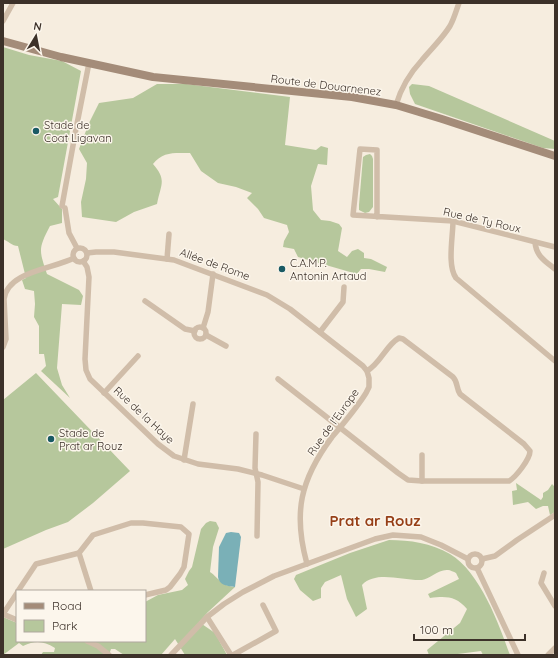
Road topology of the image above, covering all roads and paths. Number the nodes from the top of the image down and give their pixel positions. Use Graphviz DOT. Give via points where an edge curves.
graph roads {
  1 [pos="13,3"];
  2 [pos="458,3"];
  3 [pos="3,21"];
  4 [pos="3,41"];
  5 [pos="89,63"];
  6 [pos="396,105"];
  7 [pos="555,156"];
  8 [pos="377,217"];
  9 [pos="453,221"];
  10 [pos="169,234"];
  11 [pos="535,242"];
  12 [pos="555,247"];
  13 [pos="77,248"];
  14 [pos="87,253"];
  15 [pos="74,258"];
  16 [pos="167,259"];
  17 [pos="83,261"];
  18 [pos="555,269"];
  19 [pos="213,274"];
  20 [pos="344,287"];
  21 [pos="4,295"];
  22 [pos="145,301"];
  23 [pos="203,328"];
  24 [pos="195,331"];
  25 [pos="320,332"];
  26 [pos="206,335"];
  27 [pos="226,346"];
  28 [pos="3,347"];
  29 [pos="138,356"];
  30 [pos="555,361"];
  31 [pos="367,371"];
  32 [pos="278,379"];
  33 [pos="104,393"];
  34 [pos="193,404"];
  35 [pos="340,428"];
  36 [pos="256,434"];
  37 [pos="422,455"];
  38 [pos="184,460"];
  39 [pos="256,473"];
  40 [pos="422,481"];
  41 [pos="304,489"];
  42 [pos="555,515"];
  43 [pos="257,536"];
  44 [pos="79,553"];
  45 [pos="468,559"];
  46 [pos="482,559"];
  47 [pos="307,564"];
  48 [pos="477,568"];
  49 [pos="544,572"];
  50 [pos="19,590"];
  51 [pos="90,590"];
  52 [pos="16,595"];
  53 [pos="146,595"];
  54 [pos="264,606"];
  55 [pos="555,606"];
  56 [pos="3,614"];
  57 [pos="207,617"];
  58 [pos="16,620"];
  59 [pos="89,642"];
  60 [pos="555,648"];
  61 [pos="109,655"];
  62 [pos="171,655"];
  63 [pos="232,655"];
  64 [pos="518,655"];
  65 [pos="548,655"];
  1 -- 3 [label="street"];
  2 -- 6 [label="street" via="450,26 410,75"];
  4 -- 5 [label="main road, Route de Douarnenez"];
  5 -- 6 [label="main road, Route de Douarnenez" via="153,77"];
  5 -- 13 [label="street" via="64,207 69,233"];
  6 -- 7 [label="main road, Route de Douarnenez"];
  8 -- 8 [label="street, Rue de Ty Roux" via="353,215 360,149 377,150"];
  8 -- 9 [label="street, Rue de Ty Roux"];
  9 -- 11 [label="street, Rue de Ty Roux"];
  9 -- 30 [label="street" via="452,271 456,278"];
  10 -- 16 [label="street"];
  11 -- 12 [label="street, Rue de Ty Roux"];
  11 -- 18 [label="street" via="539,256"];
  13 -- 14 [label="street" via="84,248"];
  13 -- 15 [label="street" via="73,252"];
  14 -- 16 [label="street, Allée de Rome" via="106,252"];
  14 -- 17 [label="street"];
  15 -- 17 [label="street" via="79,262"];
  15 -- 21 [label="street" via="15,280"];
  16 -- 19 [label="street, Allée de Rome"];
  17 -- 33 [label="street, Rue de la Haye" via="89,277 85,365 90,379"];
  19 -- 23 [label="street" via="208,312"];
  19 -- 25 [label="street, Allée de Rome" via="284,304"];
  20 -- 25 [label="street" via="343,302"];
  21 -- 28 [label="street" via="6,339"];
  22 -- 24 [label="street" via="185,329"];
  23 -- 24 [label="street"];
  23 -- 26 [label="street"];
  24 -- 26 [label="street" via="198,339"];
  25 -- 31 [label="street"];
  26 -- 27 [label="street"];
  29 -- 33 [label="street"];
  31 -- 35 [label="street, Rue de l'Europe" via="370,382 367,392"];
  31 -- 40 [label="street" via="375,366 394,341 403,339 453,377 460,394 530,451 527,460 509,481"];
  32 -- 35 [label="street"];
  33 -- 38 [label="street, Rue de la Haye" via="164,449"];
  34 -- 38 [label="street"];
  35 -- 40 [label="street" via="408,480"];
  35 -- 41 [label="street, Rue de l'Europe" via="314,464"];
  36 -- 39 [label="street"];
  37 -- 40 [label="street"];
  38 -- 39 [label="street, Rue de la Haye"];
  39 -- 41 [label="street, Rue de la Haye"];
  39 -- 43 [label="street"];
  41 -- 47 [label="street, Rue de l'Europe" via="300,523 301,541"];
  42 -- 46 [label="street" via="495,556"];
  44 -- 50 [label="street" via="36,564"];
  44 -- 51 [label="street"];
  44 -- 53 [label="street" via="93,535 131,523 182,527 189,534 186,561 180,574 166,590"];
  45 -- 46 [label="street" via="476,554"];
  45 -- 47 [label="street" via="427,538 398,535 375,539"];
  45 -- 48 [label="street" via="468,563"];
  46 -- 48 [label="street" via="482,564"];
  47 -- 57 [label="street" via="254,586"];
  48 -- 64 [label="street"];
  49 -- 55 [label="street" via="541,583"];
  52 -- 56 [label="street"];
  54 -- 63 [label="street" via="276,631"];
  56 -- 58 [label="street"];
  57 -- 62 [label="street"];
  57 -- 63 [label="street"];
  59 -- 61 [label="street"];
  60 -- 65 [label="street"];
}
